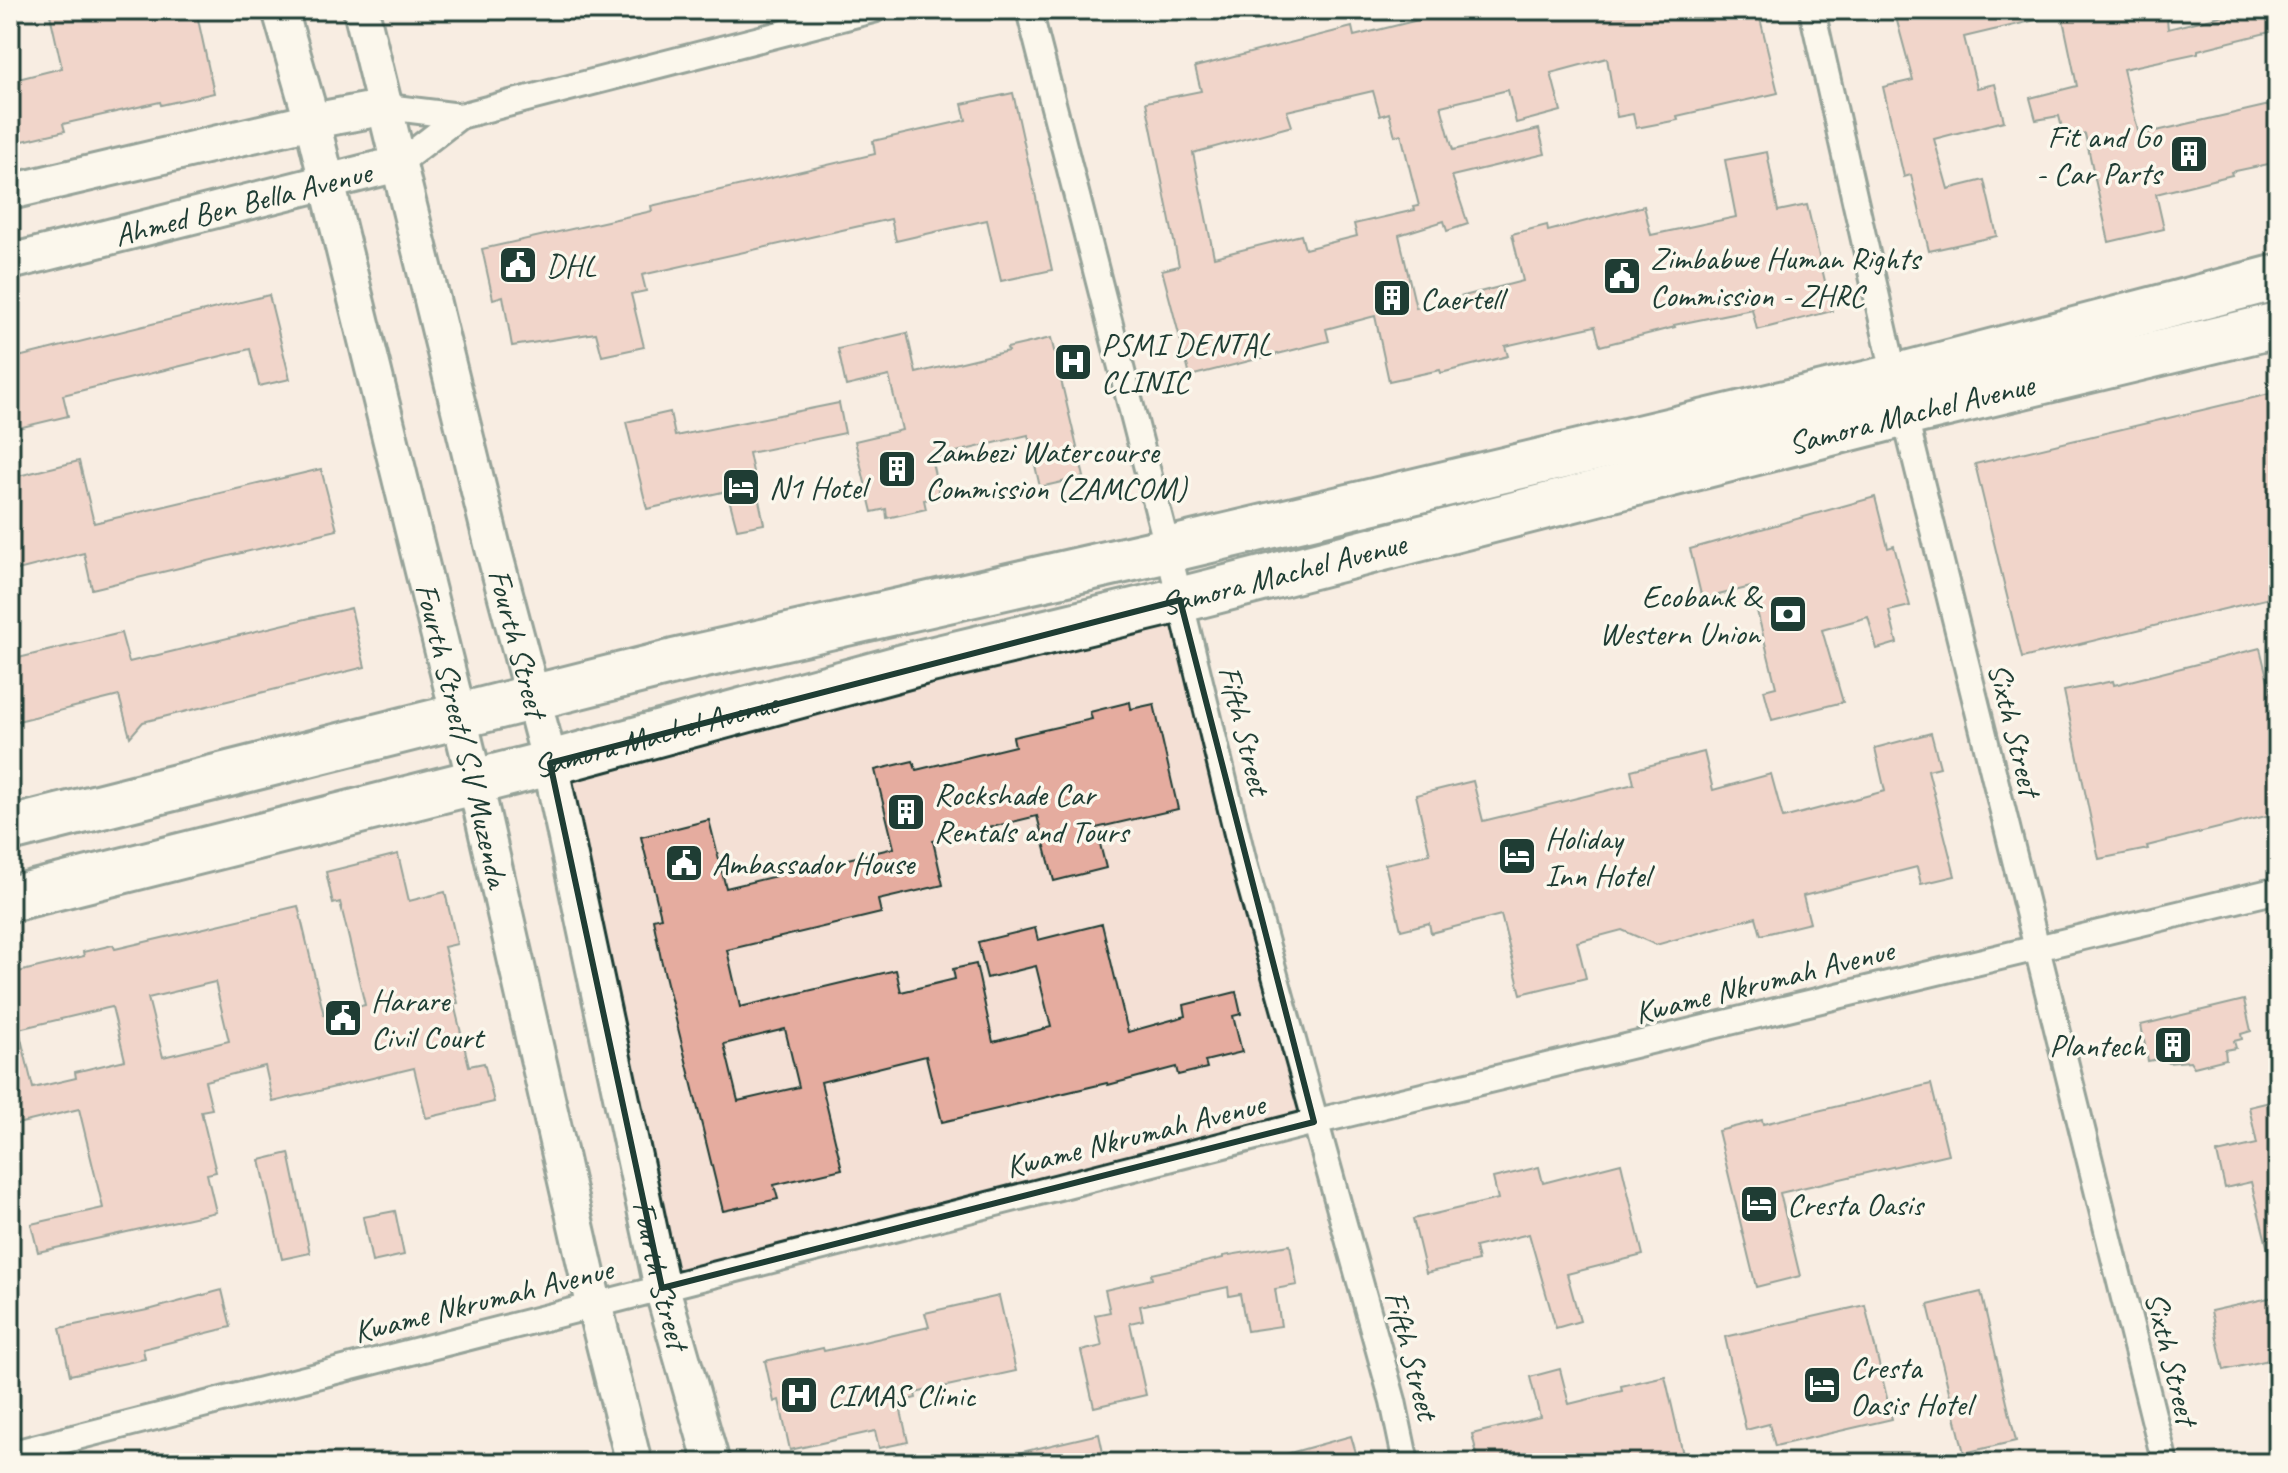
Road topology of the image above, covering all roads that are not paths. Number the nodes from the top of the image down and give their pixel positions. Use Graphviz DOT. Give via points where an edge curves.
graph roads {
  1 [pos="280,10"];
  2 [pos="361,10"];
  3 [pos="873,10"];
  4 [pos="1029,10"];
  5 [pos="1812,10"];
  6 [pos="387,107"];
  7 [pos="460,116"];
  8 [pos="312,121"];
  9 [pos="398,164"];
  10 [pos="326,181"];
  11 [pos="10,192"];
  12 [pos="10,262"];
  13 [pos="2278,277"];
  14 [pos="2278,325"];
  15 [pos="1900,396"];
  16 [pos="1168,550"];
  17 [pos="1180,600"];
  18 [pos="532,697"];
  19 [pos="458,715"];
  20 [pos="550,763"];
  21 [pos="475,782"];
  22 [pos="10,829"];
  23 [pos="2278,890"];
  24 [pos="10,899"];
  25 [pos="2039,948"];
  26 [pos="1314,1122"];
  27 [pos="662,1288"];
  28 [pos="594,1304"];
  29 [pos="10,1454"];
  30 [pos="634,1463"];
  31 [pos="712,1463"];
  32 [pos="1406,1463"];
  33 [pos="2165,1463"];
  1 -- 8 [label="main road, Fourth Street/ S.V Muzenda"];
  2 -- 6 [label="main road, Fourth Street"];
  3 -- 7 [label="street, Ahmed Ben Bella Avenue"];
  4 -- 16 [label="street, Fifth Street"];
  5 -- 15 [label="street, Sixth Street"];
  6 -- 7 [label="street, Ahmed Ben Bella Avenue"];
  6 -- 8 [label="main road, Ahmed Ben Bella Avenue"];
  6 -- 9 [label="main road, Fourth Street"];
  7 -- 9 [label="street, Ahmed Ben Bella Avenue"];
  8 -- 10 [label="main road, Fourth Street/ S.V Muzenda"];
  8 -- 11 [label="main road, Ahmed Ben Bella Avenue"];
  9 -- 10 [label="main road, Ahmed Ben Bella Avenue"];
  9 -- 18 [label="main road, Fourth Street"];
  10 -- 12 [label="main road, Ahmed Ben Bella Avenue"];
  10 -- 19 [label="main road, Fourth Street/ S.V Muzenda"];
  13 -- 15 [label="highway, Samora Machel Avenue"];
  14 -- 15 [label="highway, Samora Machel Avenue"];
  15 -- 16 [label="highway, Samora Machel Avenue"];
  15 -- 17 [label="highway, Samora Machel Avenue"];
  15 -- 25 [label="street, Sixth Street"];
  16 -- 17 [label="street, Fifth Street"];
  16 -- 18 [label="highway, Samora Machel Avenue"];
  17 -- 20 [label="highway, Samora Machel Avenue" via="922,662"];
  17 -- 26 [label="street, Fifth Street"];
  18 -- 19 [label="highway, Samora Machel Avenue"];
  18 -- 20 [label="main road, Fourth Street"];
  19 -- 21 [label="main road, Fourth Street/ S.V Muzenda"];
  19 -- 22 [label="highway, Samora Machel Avenue"];
  20 -- 21 [label="highway, Samora Machel Avenue"];
  20 -- 27 [label="main road, Fourth Street"];
  21 -- 24 [label="highway, Samora Machel Avenue"];
  21 -- 28 [label="main road, Fourth Street/ S.V Muzenda"];
  23 -- 25 [label="street, Kwame Nkrumah Avenue"];
  25 -- 26 [label="street, Kwame Nkrumah Avenue"];
  25 -- 33 [label="street, Sixth Street"];
  26 -- 27 [label="street, Kwame Nkrumah Avenue"];
  26 -- 32 [label="street, Fifth Street"];
  27 -- 28 [label="street, Kwame Nkrumah Avenue"];
  27 -- 31 [label="main road, Fourth Street"];
  28 -- 29 [label="street, Kwame Nkrumah Avenue"];
  28 -- 30 [label="main road, Fourth Street/ S.V Muzenda"];
}
